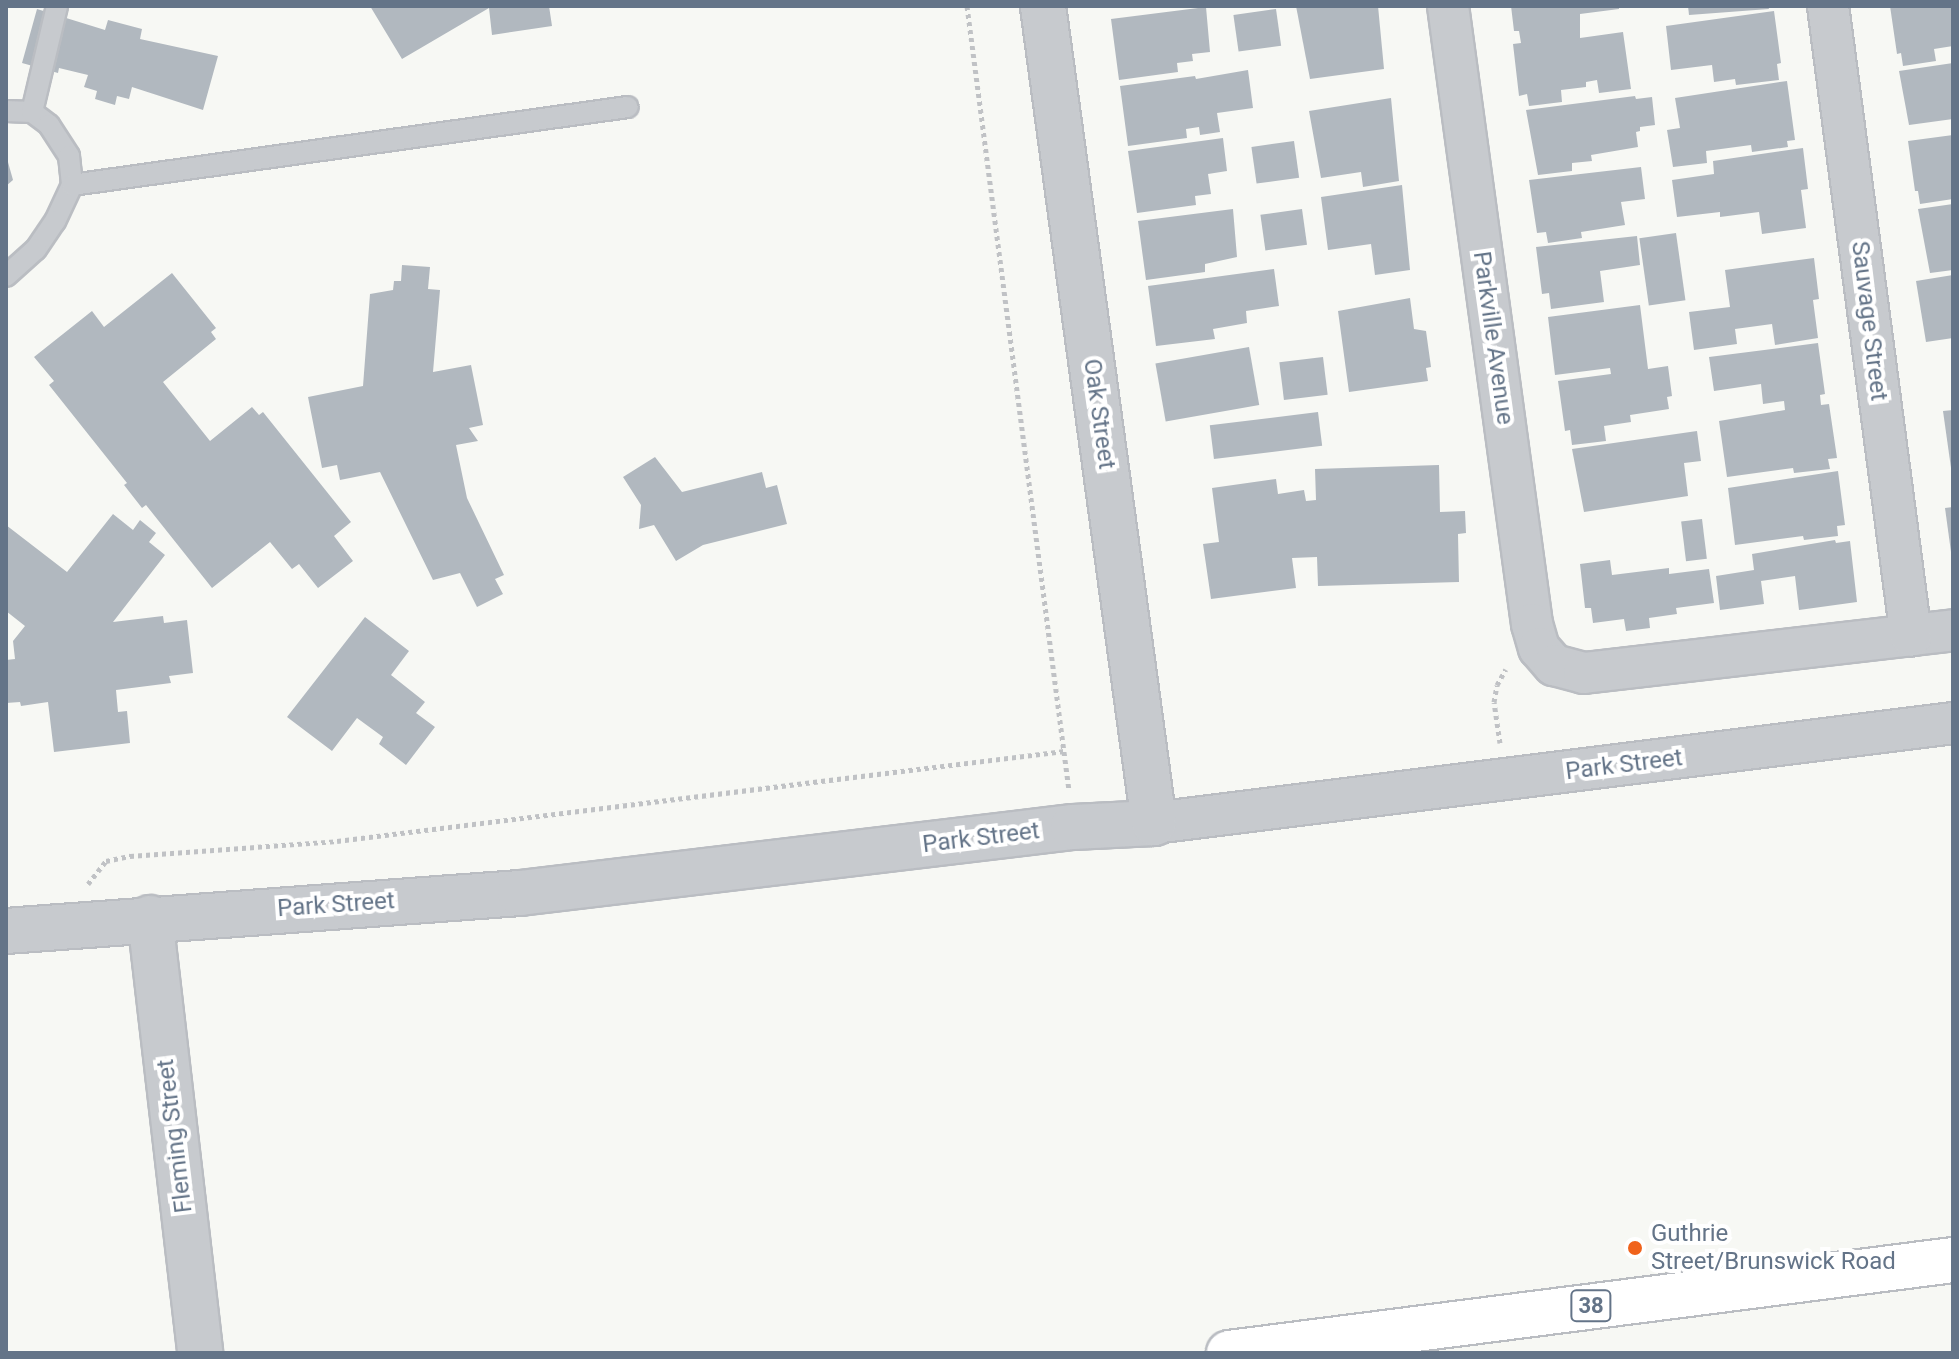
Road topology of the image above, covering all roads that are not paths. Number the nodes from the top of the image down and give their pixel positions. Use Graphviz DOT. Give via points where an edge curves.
graph roads {
  1 [pos="57,6"];
  2 [pos="1043,6"];
  3 [pos="1448,6"];
  4 [pos="1828,6"];
  5 [pos="628,107"];
  6 [pos="6,111"];
  7 [pos="32,112"];
  8 [pos="72,185"];
  9 [pos="6,276"];
  10 [pos="1953,630"];
  11 [pos="1911,636"];
  12 [pos="1953,723"];
  13 [pos="1154,823"];
  14 [pos="150,918"];
  15 [pos="6,931"];
  16 [pos="1953,1260"];
  17 [pos="1431,1340"];
  18 [pos="200,1353"];
  19 [pos="1229,1353"];
  1 -- 7 [label="lane"];
  2 -- 13 [label="street, Oak Street"];
  3 -- 11 [label="street, Parkville Avenue" via="1539,648 1554,665 1584,673"];
  4 -- 11 [label="street, Sauvage Street"];
  5 -- 8 [label="lane"];
  6 -- 7 [label="lane"];
  7 -- 8 [label="lane" via="49,125 69,156"];
  8 -- 9 [label="lane" via="36,249"];
  10 -- 11 [label="street"];
  12 -- 13 [label="street, Park Street"];
  13 -- 14 [label="street, Park Street" via="1073,827 520,893"];
  14 -- 15 [label="street, Park Street"];
  14 -- 18 [label="street, Fleming Street"];
  16 -- 17 [label="main road, 38"];
  17 -- 19 [label="main road, 38"];
}
